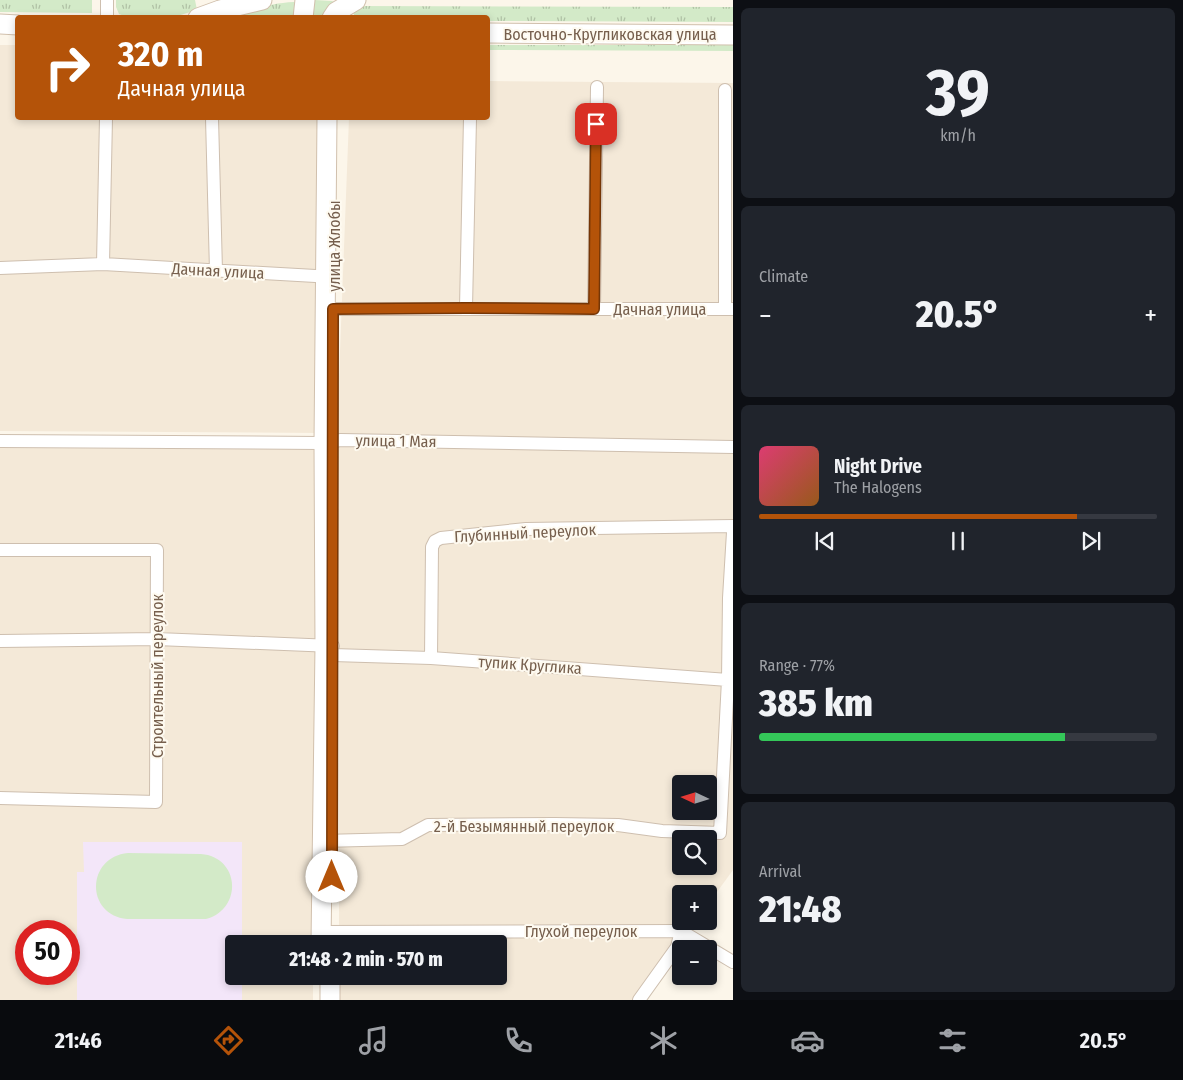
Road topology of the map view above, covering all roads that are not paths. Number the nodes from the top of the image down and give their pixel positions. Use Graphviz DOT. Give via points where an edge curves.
graph roads {
  1 [pos="107,0"];
  2 [pos="262,0"];
  3 [pos="305,0"];
  4 [pos="107,15"];
  5 [pos="206,15"];
  6 [pos="303,15"];
  7 [pos="0,24"];
  8 [pos="15,24"];
  9 [pos="490,33"];
  10 [pos="733,35"];
  11 [pos="0,37"];
  12 [pos="15,37"];
  13 [pos="597,87"];
  14 [pos="726,90"];
  15 [pos="106,120"];
  16 [pos="212,120"];
  17 [pos="327,120"];
  18 [pos="335,120"];
  19 [pos="470,120"];
  20 [pos="103,264"];
  21 [pos="0,268"];
  22 [pos="216,271"];
  23 [pos="329,277"];
  24 [pos="466,308"];
  25 [pos="330,309"];
  26 [pos="594,309"];
  27 [pos="729,309"];
  28 [pos="0,441"];
  29 [pos="328,442"];
  30 [pos="733,447"];
  31 [pos="733,526"];
  32 [pos="733,532"];
  33 [pos="0,550"];
  34 [pos="731,599"];
  35 [pos="157,639"];
  36 [pos="0,641"];
  37 [pos="330,649"];
  38 [pos="431,658"];
  39 [pos="728,680"];
  40 [pos="0,798"];
  41 [pos="327,841"];
  42 [pos="680,931"];
  43 [pos="326,935"];
  44 [pos="478,935"];
  45 [pos="733,962"];
  46 [pos="321,985"];
  47 [pos="330,985"];
  48 [pos="320,1000"];
  49 [pos="330,1000"];
  50 [pos="638,1000"];
  1 -- 4 [label="street"];
  2 -- 5 [label="main road"];
  3 -- 6 [label="main road"];
  7 -- 8 [label="main road"];
  9 -- 10 [label="main road, Восточно-Кругликовская улица"];
  11 -- 12 [label="main road"];
  13 -- 26 [label="street, Дачная улица"];
  14 -- 27 [label="street, Дачная улица"];
  15 -- 20 [label="street"];
  16 -- 22 [label="street"];
  17 -- 23 [label="main road, улица Жлобы"];
  18 -- 23 [label="main road, улица Жлобы"];
  19 -- 24 [label="street"];
  20 -- 21 [label="street, Дачная улица"];
  20 -- 22 [label="street, Дачная улица"];
  22 -- 23 [label="street, Дачная улица"];
  23 -- 25 [label="main road, улица Жлобы"];
  24 -- 25 [label="street, Дачная улица"];
  24 -- 26 [label="street, Дачная улица"];
  25 -- 29 [label="main road, улица Жлобы"];
  26 -- 27 [label="street, Дачная улица"];
  28 -- 29 [label="street, улица 1 Мая"];
  29 -- 30 [label="street, улица 1 Мая"];
  29 -- 37 [label="main road, улица Жлобы"];
  31 -- 38 [label="street, Глубинный переулок" via="526,529 441,538 432,547"];
  32 -- 34 [label="street"];
  33 -- 35 [label="street, Строительный переулок" via="156,550"];
  34 -- 39 [label="street"];
  35 -- 36 [label="street, тупик Круглика"];
  35 -- 37 [label="street, тупик Круглика"];
  35 -- 40 [label="street, Строительный переулок" via="156,802"];
  37 -- 38 [label="street, тупик Круглика"];
  37 -- 41 [label="main road, улица Жлобы"];
  38 -- 39 [label="street, тупик Круглика"];
  39 -- 41 [label="street, 2-й Безымянный переулок" via="720,833 582,824 428,826 402,839"];
  41 -- 43 [label="main road, улица Жлобы"];
  42 -- 44 [label="street, Глухой переулок"];
  42 -- 45 [label="street"];
  42 -- 50 [label="street" via="677,947"];
  46 -- 48 [label="main road"];
  47 -- 49 [label="main road"];
}
